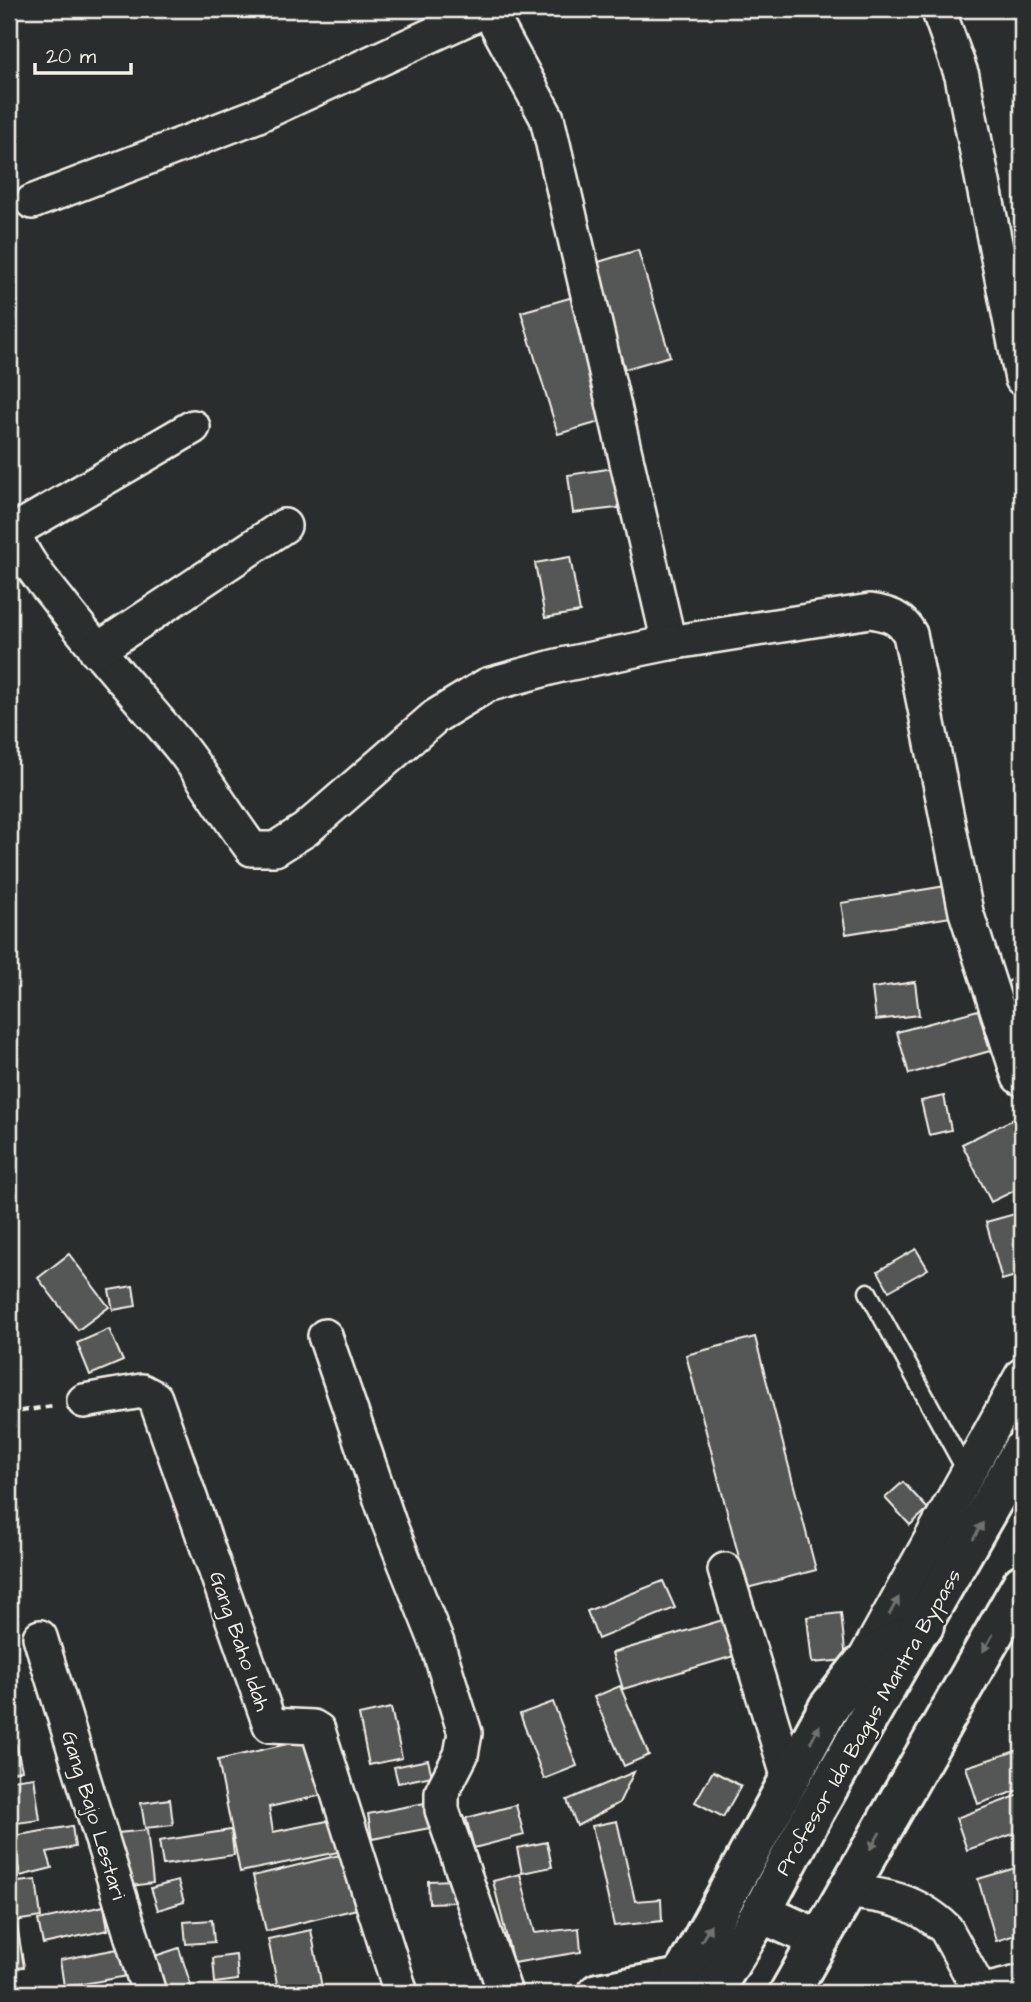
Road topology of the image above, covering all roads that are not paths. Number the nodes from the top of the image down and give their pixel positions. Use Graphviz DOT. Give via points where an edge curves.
graph roads {
  1 [pos="488,9"];
  2 [pos="938,9"];
  3 [pos="32,201"];
  4 [pos="1022,379"];
  5 [pos="193,427"];
  6 [pos="284,527"];
  7 [pos="669,643"];
  8 [pos="96,651"];
  9 [pos="1022,1079"];
  10 [pos="868,1292"];
  11 [pos="325,1336"];
  12 [pos="1022,1375"];
  13 [pos="84,1401"];
  14 [pos="1022,1450"];
  15 [pos="967,1473"];
  16 [pos="725,1570"];
  17 [pos="1022,1584"];
  18 [pos="924,1626"];
  19 [pos="40,1637"];
  20 [pos="861,1666"];
  21 [pos="790,1782"];
  22 [pos="845,1892"];
  23 [pos="761,1913"];
  24 [pos="819,1938"];
  25 [pos="1022,1982"];
  26 [pos="695,1989"];
  27 [pos="149,1993"];
  28 [pos="401,1993"];
  29 [pos="505,1993"];
  30 [pos="598,1993"];
  31 [pos="789,1993"];
  32 [pos="981,1993"];
  1 -- 3 [label="street" via="256,116"];
  1 -- 7 [label="street" via="547,118"];
  2 -- 4 [label="street" via="962,76"];
  5 -- 8 [label="street" via="21,527 16,536 20,549"];
  6 -- 8 [label="street"];
  7 -- 8 [label="street" via="487,685 436,716 305,830 268,851 252,849 180,747"];
  7 -- 9 [label="street" via="870,611 890,614 903,623 910,634 966,912"];
  10 -- 15 [label="lane"];
  11 -- 29 [label="street" via="389,1522 437,1643 465,1733 461,1755 442,1792 442,1810"];
  12 -- 15 [label="street"];
  13 -- 28 [label="street, Gang Baho Idah" via="142,1391 155,1398 270,1726 318,1730"];
  18 -- 14 [label="main road, Profesor Ida Bagus Mantra Bypass, one-way"];
  20 -- 15 [label="street, one-way"];
  16 -- 21 [label="street"];
  17 -- 22 [label="main road, one-way"];
  18 -- 20 [label="main road"];
  18 -- 23 [label="main road, Profesor Ida Bagus Mantra Bypass"];
  19 -- 27 [label="street, Gang Bajo Lestari"];
  21 -- 20 [label="main road, one-way" via="828,1708"];
  26 -- 21 [label="main road, one-way"];
  22 -- 24 [label="main road"];
  22 -- 32 [label="street" via="911,1903 938,1921"];
  23 -- 24 [label="main road"];
  23 -- 26 [label="main road, Profesor Ida Bagus Mantra Bypass"];
  24 -- 31 [label="main road"];
  25 -- 32 [label="street"];
  26 -- 30 [label="main road"];
}
